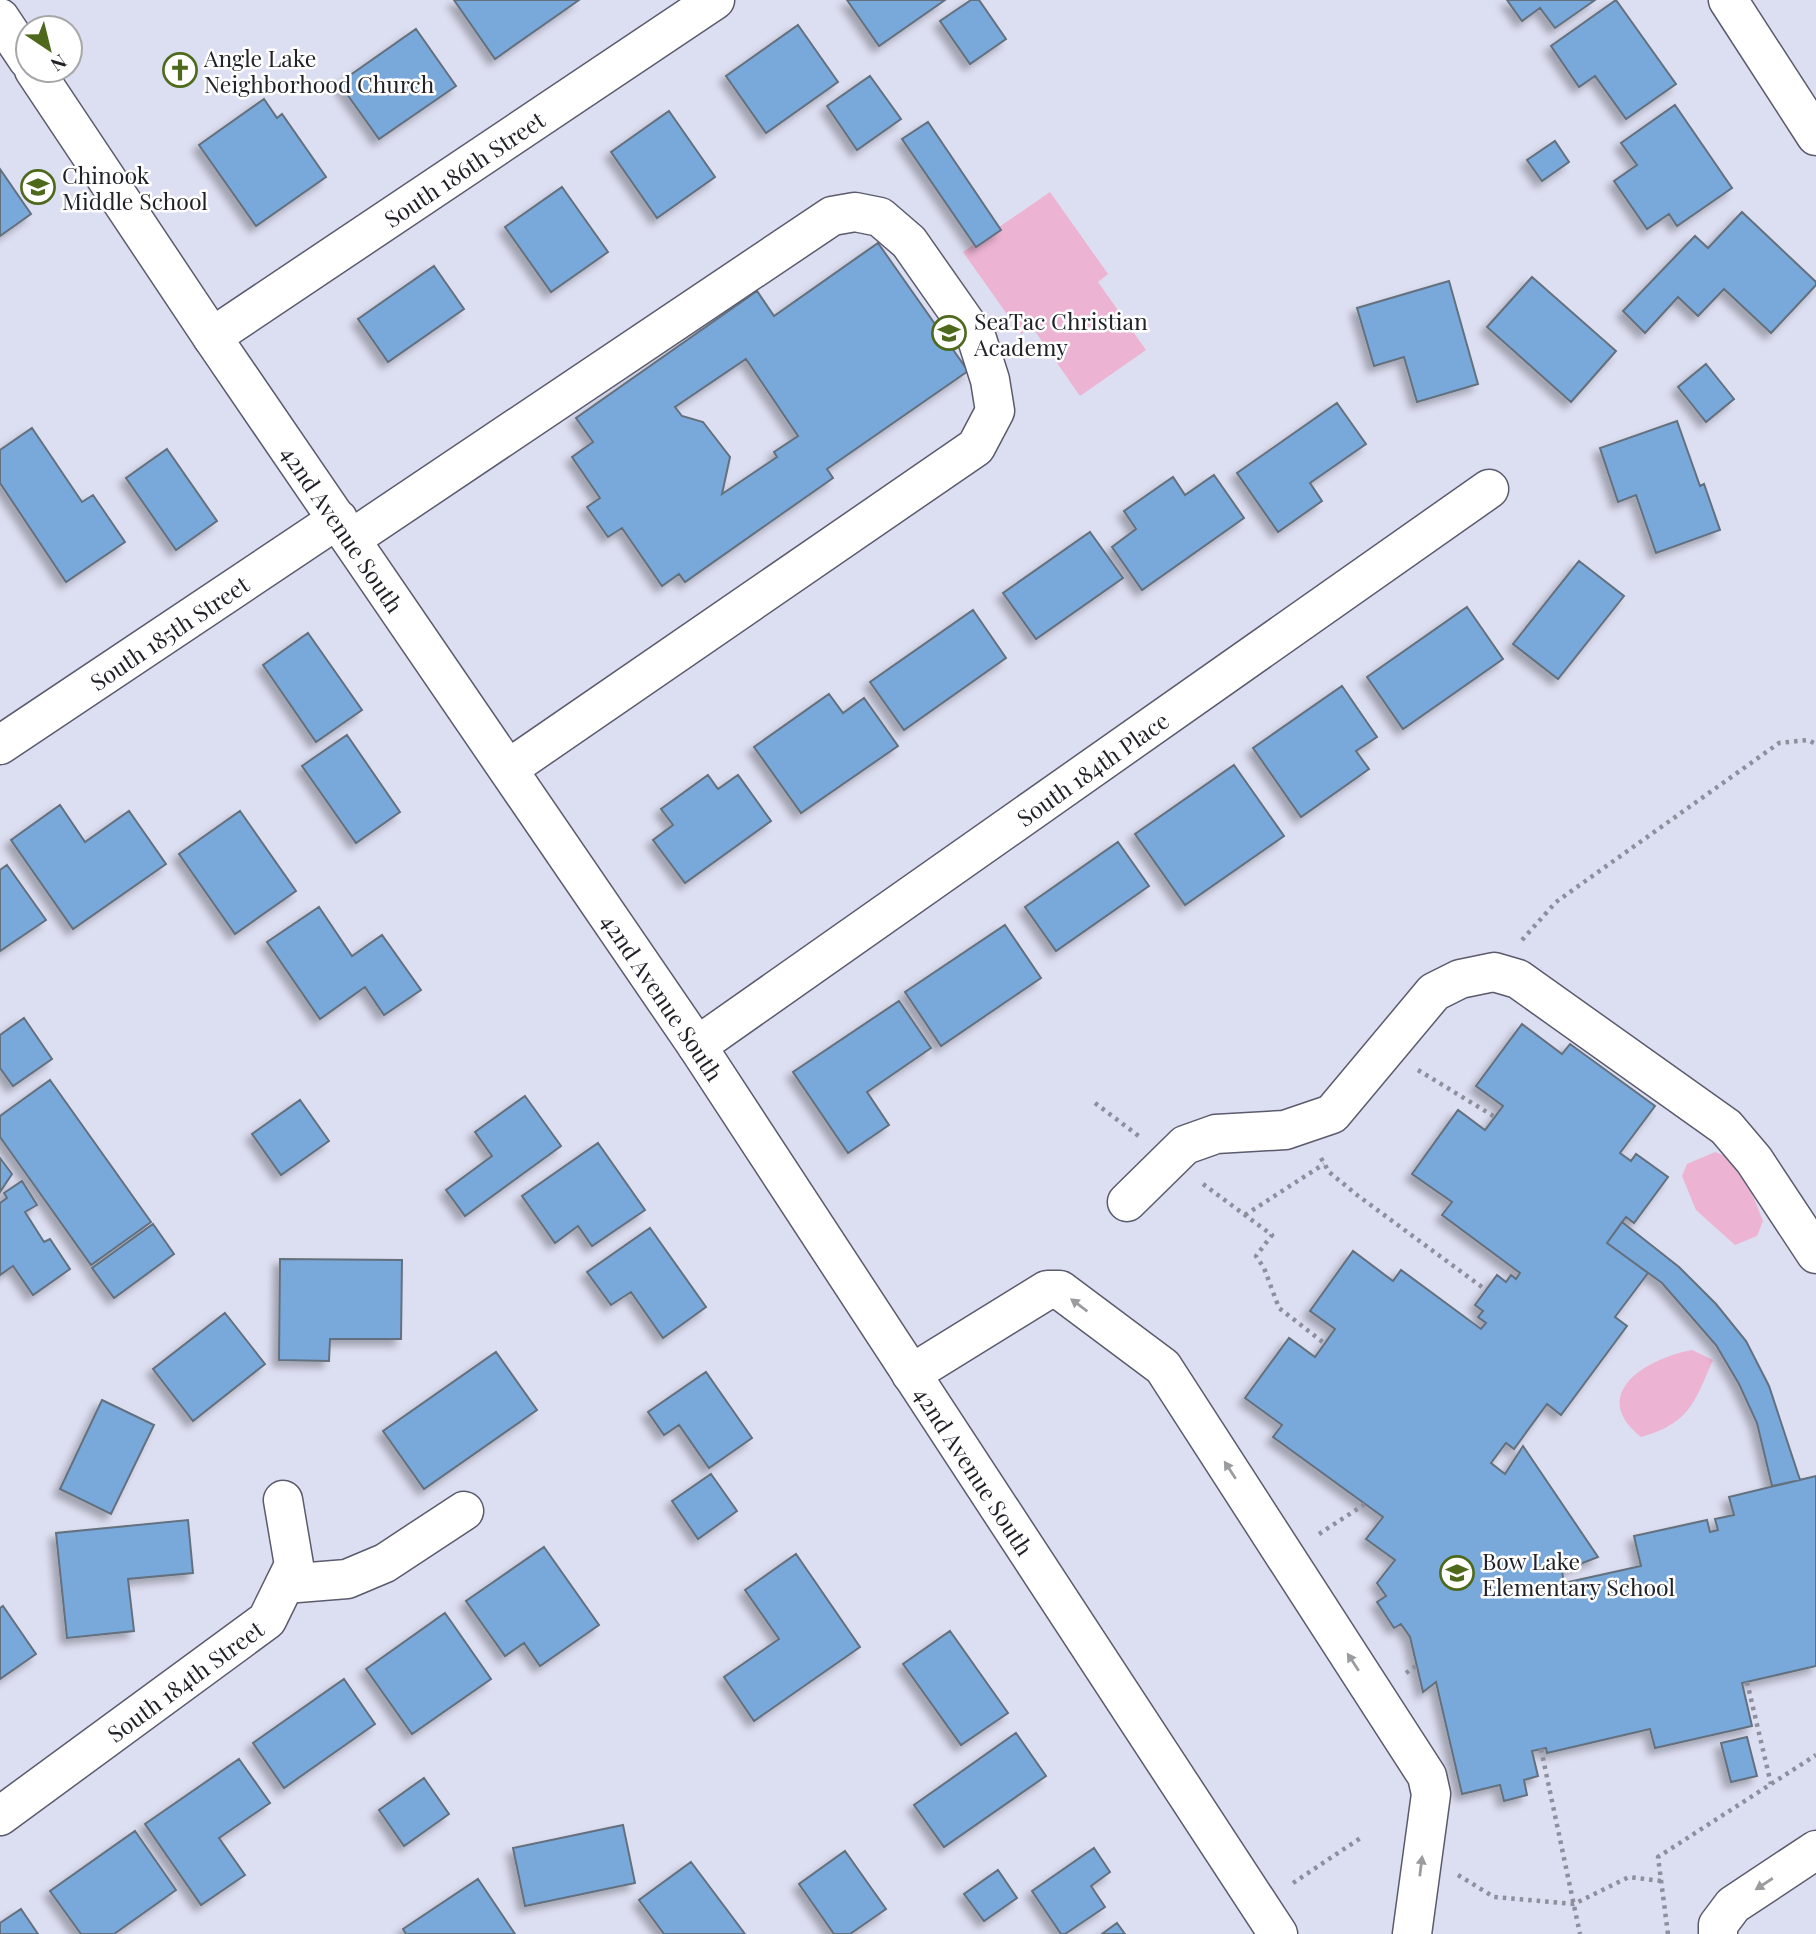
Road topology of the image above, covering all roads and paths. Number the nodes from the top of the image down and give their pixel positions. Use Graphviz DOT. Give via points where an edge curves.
graph roads {
  1 [pos="715,0"];
  2 [pos="1728,0"];
  3 [pos="0,18"];
  4 [pos="14,39"];
  5 [pos="43,84"];
  6 [pos="1816,136"];
  7 [pos="212,337"];
  8 [pos="1489,489"];
  9 [pos="344,529"];
  10 [pos="1816,744"];
  11 [pos="0,745"];
  12 [pos="508,769"];
  13 [pos="1494,972"];
  14 [pos="697,1046"];
  15 [pos="1385,1050"];
  16 [pos="1095,1103"];
  17 [pos="1495,1117"];
  18 [pos="1311,1122"];
  19 [pos="1170,1159"];
  20 [pos="1324,1164"];
  21 [pos="1126,1202"];
  22 [pos="1245,1215"];
  23 [pos="1816,1254"];
  24 [pos="1486,1290"];
  25 [pos="1324,1343"];
  26 [pos="911,1374"];
  27 [pos="283,1500"];
  28 [pos="1365,1504"];
  29 [pos="464,1511"];
  30 [pos="1286,1556"];
  31 [pos="285,1584"];
  32 [pos="1747,1682"];
  33 [pos="1541,1749"];
  34 [pos="1816,1755"];
  35 [pos="1771,1784"];
  36 [pos="0,1816"];
  37 [pos="1362,1837"];
  38 [pos="1816,1850"];
  39 [pos="1423,1852"];
  40 [pos="1661,1881"];
  41 [pos="1287,1887"];
  42 [pos="1574,1904"];
  43 [pos="1718,1929"];
  44 [pos="1278,1934"];
  45 [pos="1412,1934"];
  46 [pos="1580,1934"];
  47 [pos="1668,1934"];
  1 -- 7 [label="street, South 186th Street"];
  2 -- 6 [label="street"];
  3 -- 4 [label="street"];
  5 -- 7 [label="street, 42nd Avenue South"];
  7 -- 9 [label="street, 42nd Avenue South"];
  8 -- 14 [label="street, South 184th Place"];
  9 -- 11 [label="street, South 185th Street"];
  9 -- 12 [label="street, 42nd Avenue South"];
  9 -- 12 [label="street, South 185th Street" via="832,216 855,212 880,217 909,242 977,339 995,411 975,447"];
  10 -- 13 [label="path" via="1808,740 1779,743 1556,902"];
  12 -- 14 [label="street, 42nd Avenue South"];
  13 -- 15 [label="street" via="1460,979 1434,992"];
  13 -- 23 [label="street" via="1518,979 1727,1127"];
  14 -- 26 [label="street, 42nd Avenue South"];
  15 -- 17 [label="path"];
  15 -- 18 [label="street" via="1332,1114"];
  16 -- 19 [label="path"];
  18 -- 19 [label="street" via="1285,1130 1216,1134 1185,1145"];
  18 -- 20 [label="path"];
  19 -- 21 [label="street"];
  19 -- 22 [label="path"];
  20 -- 22 [label="path"];
  20 -- 24 [label="path" via="1357,1195"];
  22 -- 25 [label="path" via="1272,1235 1256,1256 1279,1308"];
  30 -- 26 [label="street, one-way" via="1163,1367 1060,1290 1046,1290"];
  26 -- 44 [label="street, 42nd Avenue South"];
  27 -- 31 [label="street, South 184th Street" via="294,1565"];
  28 -- 30 [label="path"];
  29 -- 31 [label="street" via="385,1563 347,1579"];
  39 -- 30 [label="street, one-way" via="1431,1794 1427,1776"];
  31 -- 36 [label="street, South 184th Street" via="267,1620"];
  32 -- 35 [label="path"];
  33 -- 42 [label="path"];
  34 -- 35 [label="path"];
  35 -- 40 [label="path" via="1658,1857"];
  37 -- 41 [label="path"];
  38 -- 43 [label="street, one-way" via="1733,1905"];
  39 -- 42 [label="path" via="1494,1897"];
  45 -- 39 [label="street, one-way"];
  40 -- 42 [label="path" via="1629,1877"];
  40 -- 47 [label="path"];
  42 -- 46 [label="path"];
}
